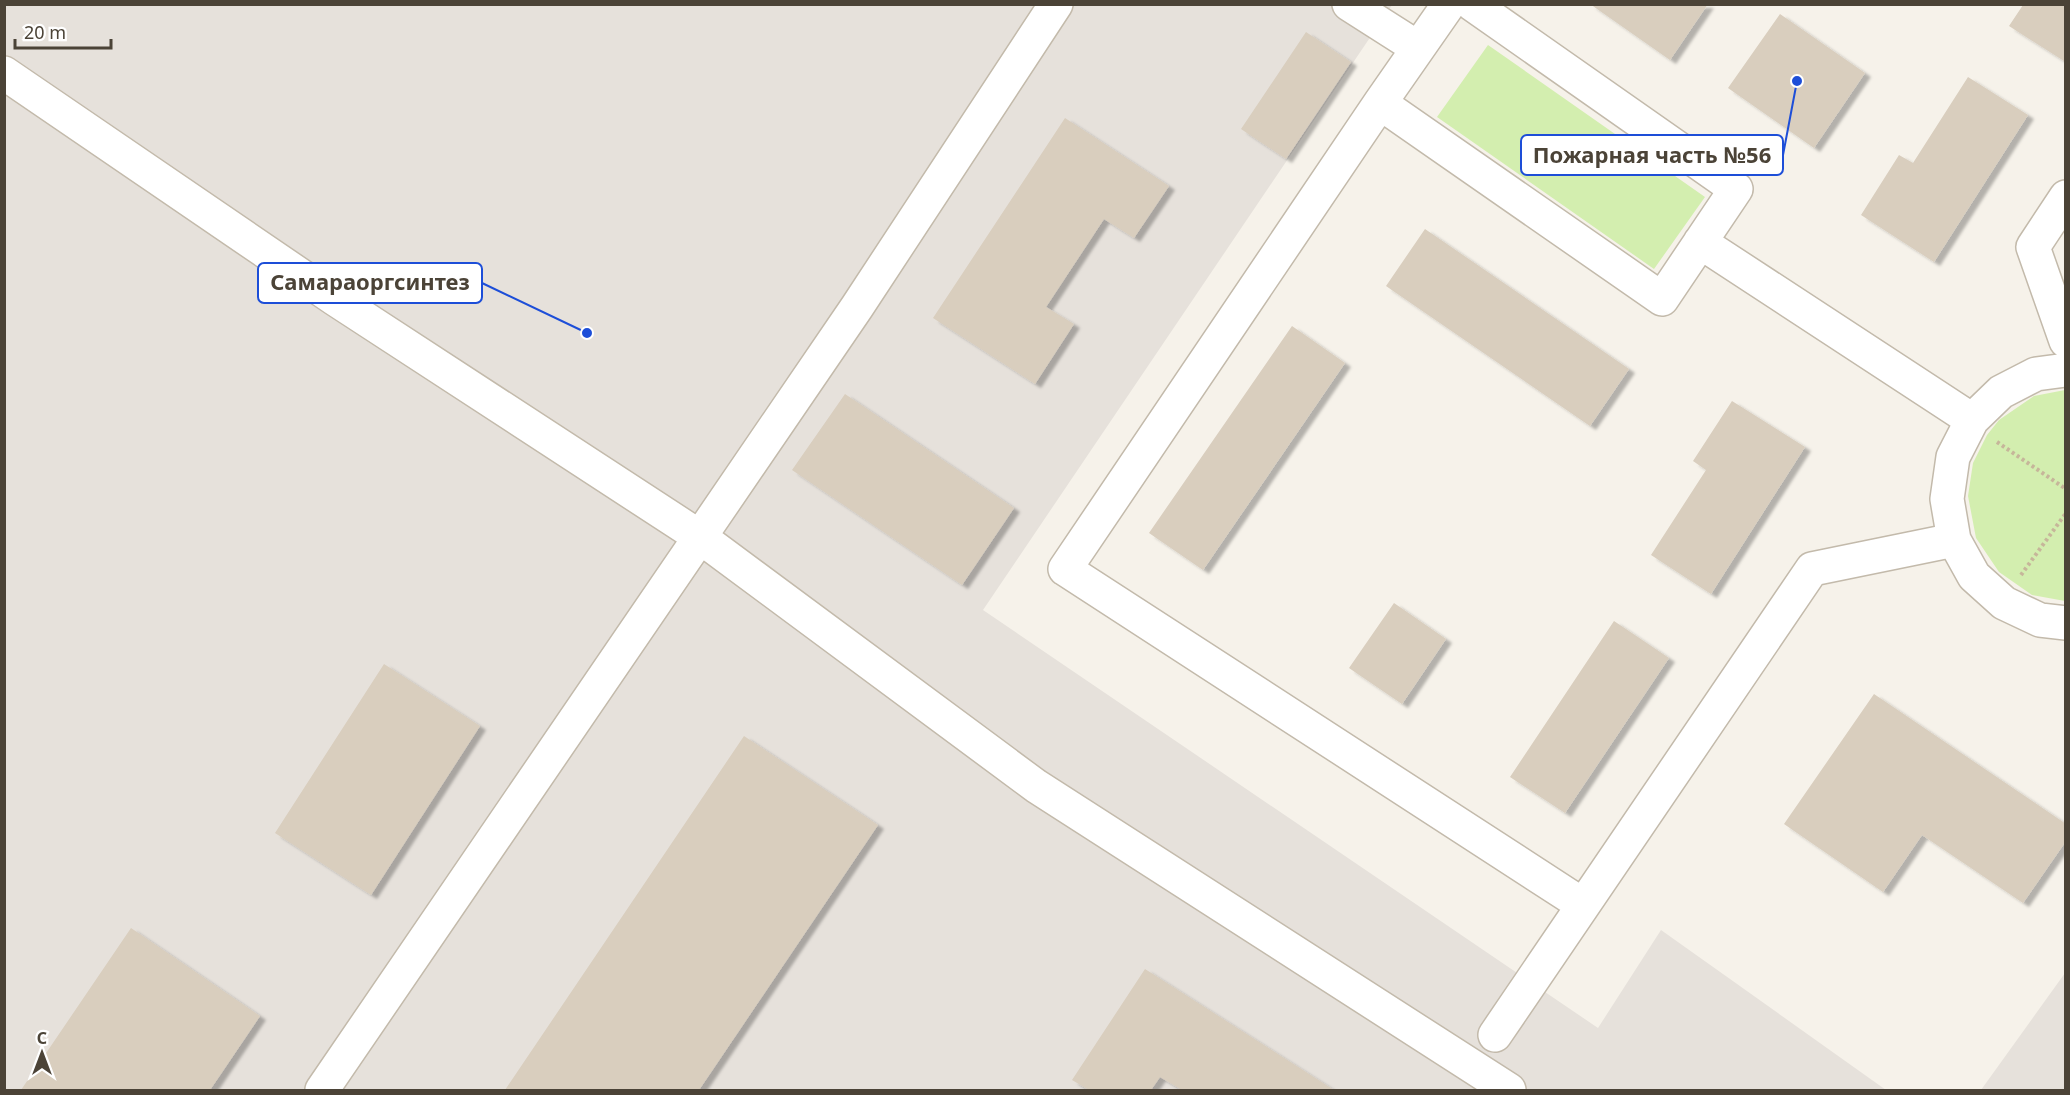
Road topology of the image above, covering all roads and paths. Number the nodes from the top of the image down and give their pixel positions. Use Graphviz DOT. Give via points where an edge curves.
graph roads {
  1 [pos="1056,4"];
  2 [pos="1349,4"];
  3 [pos="1449,4"];
  4 [pos="1472,4"];
  5 [pos="1418,48"];
  6 [pos="4,73"];
  7 [pos="1380,103"];
  8 [pos="2066,197"];
  9 [pos="1700,242"];
  10 [pos="2066,341"];
  11 [pos="2066,370"];
  12 [pos="1972,420"];
  13 [pos="1996,442"];
  14 [pos="2066,489"];
  15 [pos="2066,513"];
  16 [pos="700,537"];
  17 [pos="1954,540"];
  18 [pos="2015,583"];
  19 [pos="2066,623"];
  20 [pos="1583,905"];
  21 [pos="1495,1035"];
  22 [pos="322,1090"];
  23 [pos="1509,1090"];
  1 -- 16 [label="street"];
  2 -- 5 [label="street"];
  3 -- 5 [label="street"];
  4 -- 9 [label="street" via="1736,189"];
  5 -- 7 [label="street"];
  6 -- 16 [label="street" via="335,299"];
  7 -- 9 [label="street" via="1662,299"];
  7 -- 20 [label="street" via="1065,569"];
  8 -- 10 [label="street" via="2033,247"];
  9 -- 12 [label="street"];
  11 -- 12 [label="street" via="2036,374 2001,392"];
  12 -- 17 [label="street" via="1953,457 1947,499"];
  13 -- 14 [label="path"];
  15 -- 18 [label="path"];
  16 -- 22 [label="street"];
  16 -- 23 [label="street" via="1036,786"];
  17 -- 19 [label="street" via="1974,576 2004,603 2040,620"];
  17 -- 20 [label="street" via="1812,569"];
  20 -- 21 [label="street"];
}
